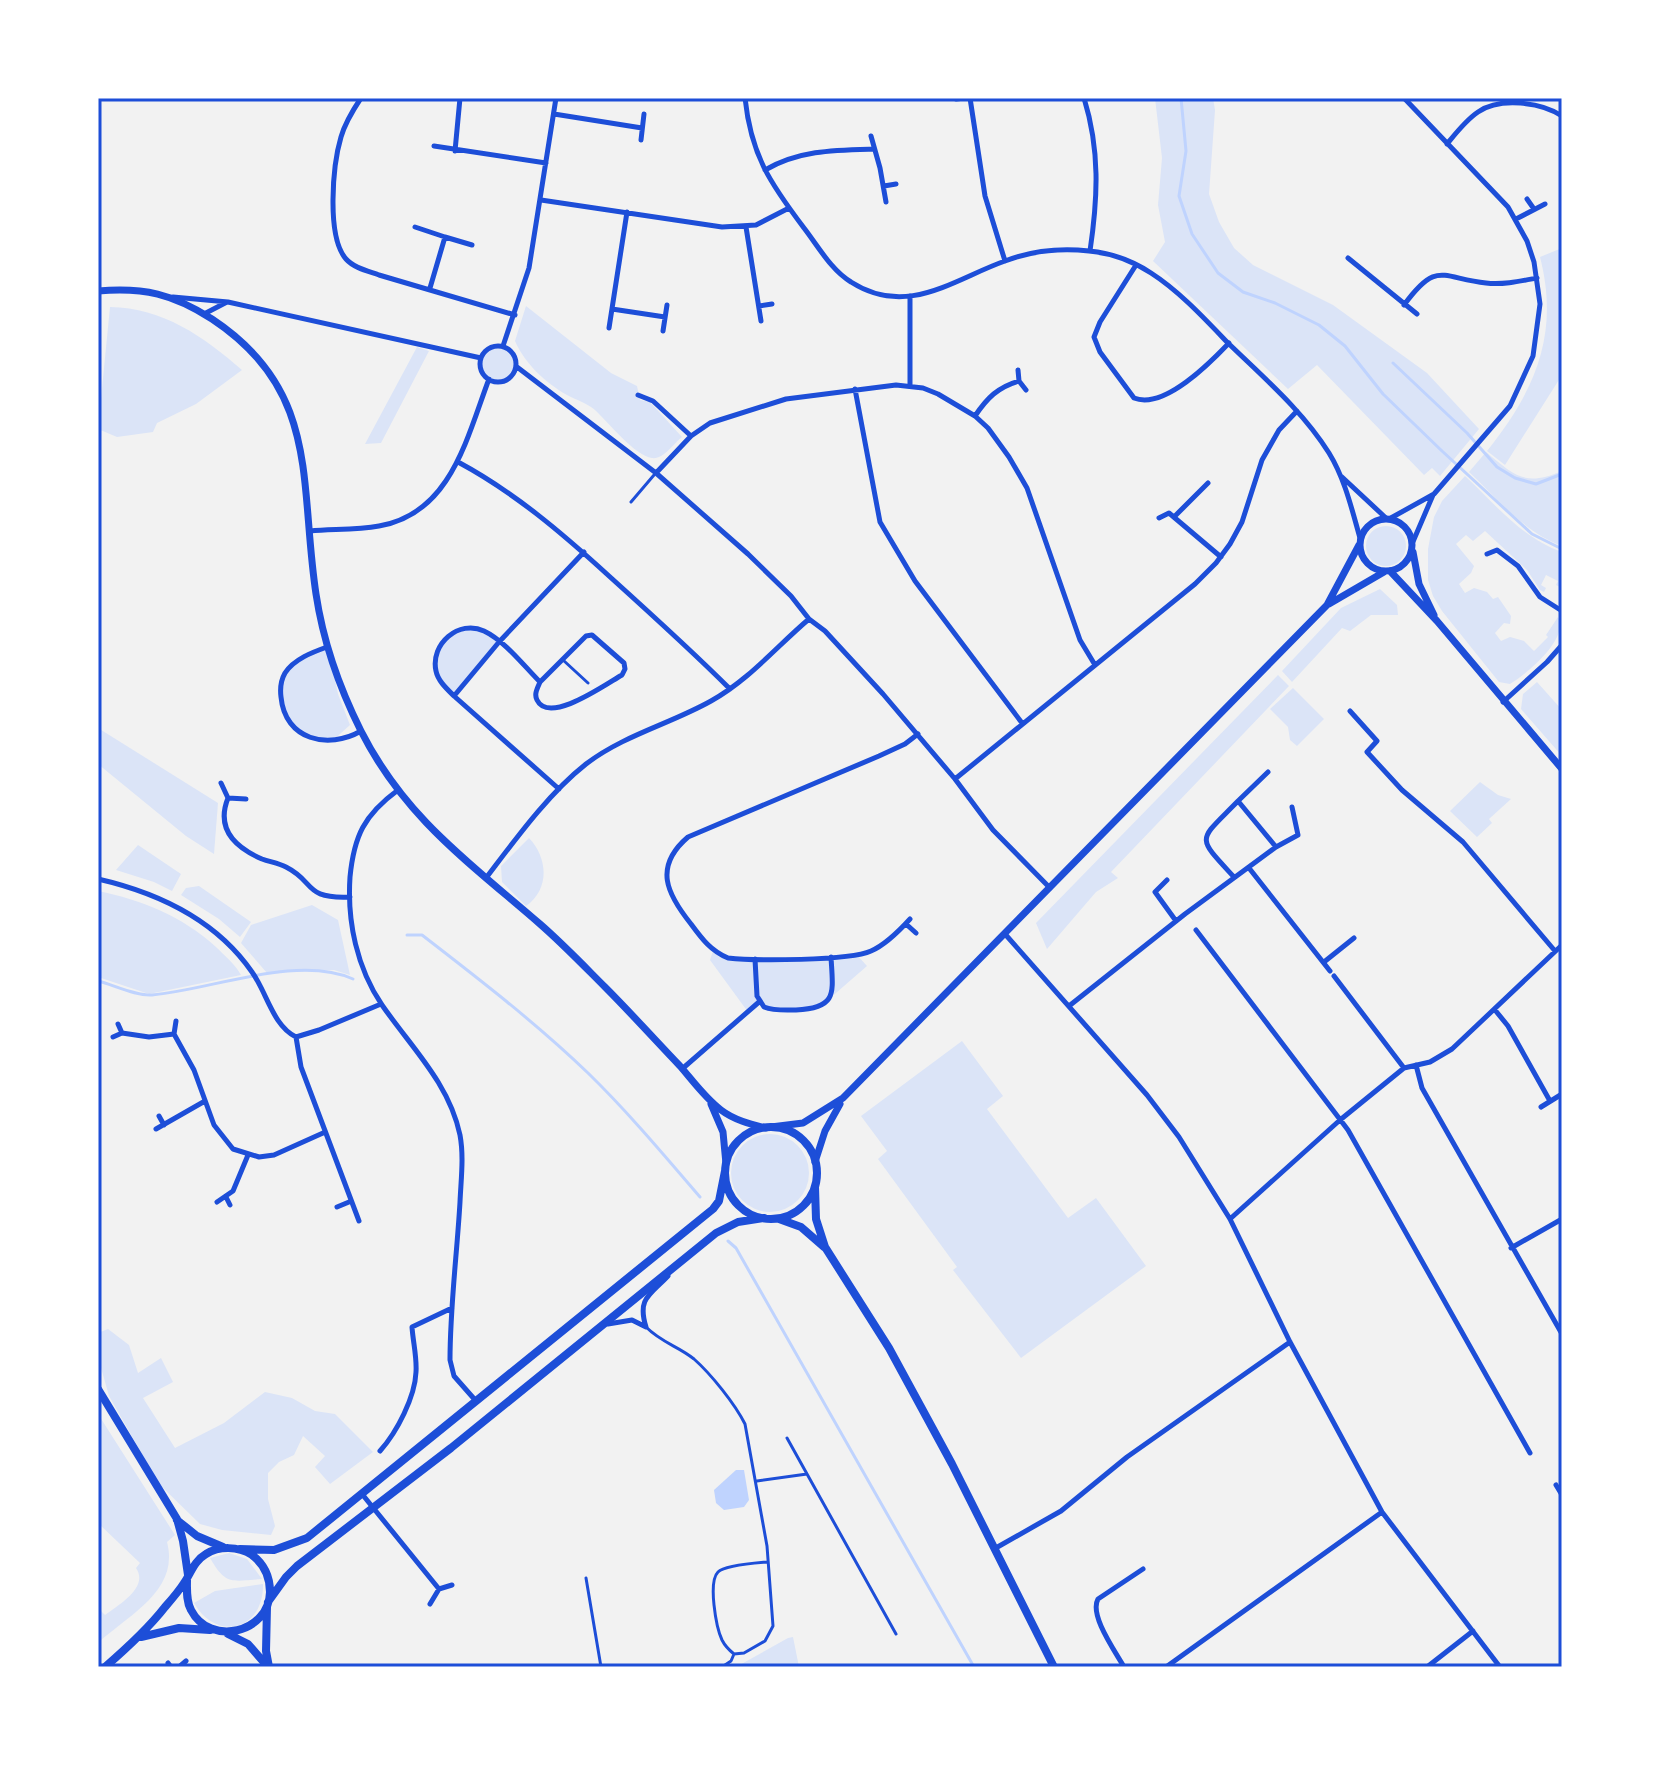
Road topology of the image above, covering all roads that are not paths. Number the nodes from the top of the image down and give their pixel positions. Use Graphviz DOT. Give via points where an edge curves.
graph roads {
  1 [pos="361,98"];
  2 [pos="460,98"];
  3 [pos="556,98"];
  4 [pos="745,98"];
  5 [pos="968,98"];
  6 [pos="1084,98"];
  7 [pos="1404,98"];
  8 [pos="956,99"];
  9 [pos="554,114"];
  10 [pos="644,114"];
  11 [pos="1562,116"];
  12 [pos="642,128"];
  13 [pos="871,136"];
  14 [pos="641,140"];
  15 [pos="1447,144"];
  16 [pos="434,146"];
  17 [pos="874,149"];
  18 [pos="455,151"];
  19 [pos="546,163"];
  20 [pos="765,170"];
  21 [pos="896,184"];
  22 [pos="884,186"];
  23 [pos="1527,199"];
  24 [pos="541,200"];
  25 [pos="886,202"];
  26 [pos="1545,204"];
  27 [pos="789,208"];
  28 [pos="1534,209"];
  29 [pos="627,212"];
  30 [pos="1516,219"];
  31 [pos="415,227"];
  32 [pos="746,227"];
  33 [pos="445,237"];
  34 [pos="472,245"];
  35 [pos="1090,251"];
  36 [pos="1348,258"];
  37 [pos="1005,261"];
  38 [pos="1136,265"];
  39 [pos="1537,278"];
  40 [pos="430,288"];
  41 [pos="98,291"];
  42 [pos="168,296"];
  43 [pos="910,296"];
  44 [pos="228,302"];
  45 [pos="772,304"];
  46 [pos="667,305"];
  47 [pos="1404,305"];
  48 [pos="759,306"];
  49 [pos="612,309"];
  50 [pos="204,314"];
  51 [pos="1417,314"];
  52 [pos="515,315"];
  53 [pos="665,317"];
  54 [pos="761,321"];
  55 [pos="609,328"];
  56 [pos="663,331"];
  57 [pos="1229,343"];
  58 [pos="503,346"];
  59 [pos="481,358"];
  60 [pos="517,367"];
  61 [pos="1018,370"];
  62 [pos="489,379"];
  63 [pos="1019,381"];
  64 [pos="910,385"];
  65 [pos="855,389"];
  66 [pos="1026,390"];
  67 [pos="638,395"];
  68 [pos="1297,411"];
  69 [pos="975,416"];
  70 [pos="691,436"];
  71 [pos="458,462"];
  72 [pos="656,473"];
  73 [pos="1341,476"];
  74 [pos="1208,483"];
  75 [pos="1434,494"];
  76 [pos="631,502"];
  77 [pos="1169,512"];
  78 [pos="1159,518"];
  79 [pos="1388,519"];
  80 [pos="310,531"];
  81 [pos="1360,542"];
  82 [pos="1412,546"];
  83 [pos="584,552"];
  84 [pos="1487,554"];
  85 [pos="1221,557"];
  86 [pos="1387,572"];
  87 [pos="1327,605"];
  88 [pos="1562,611"];
  89 [pos="809,619"];
  90 [pos="1437,621"];
  91 [pos="499,642"];
  92 [pos="328,647"];
  93 [pos="1561,648"];
  94 [pos="563,660"];
  95 [pos="1095,665"];
  96 [pos="540,682"];
  97 [pos="588,683"];
  98 [pos="730,689"];
  99 [pos="454,696"];
  100 [pos="1503,702"];
  101 [pos="1350,711"];
  102 [pos="1022,723"];
  103 [pos="361,731"];
  104 [pos="918,734"];
  105 [pos="1562,769"];
  106 [pos="1268,772"];
  107 [pos="955,779"];
  108 [pos="221,783"];
  109 [pos="559,789"];
  110 [pos="398,790"];
  111 [pos="228,798"];
  112 [pos="246,799"];
  113 [pos="1238,801"];
  114 [pos="1292,807"];
  115 [pos="1276,847"];
  116 [pos="1249,868"];
  117 [pos="1234,877"];
  118 [pos="98,879"];
  119 [pos="485,879"];
  120 [pos="1167,880"];
  121 [pos="1050,888"];
  122 [pos="350,897"];
  123 [pos="1176,921"];
  124 [pos="1196,930"];
  125 [pos="916,933"];
  126 [pos="1005,934"];
  127 [pos="1354,938"];
  128 [pos="1562,945"];
  129 [pos="1555,951"];
  130 [pos="831,957"];
  131 [pos="755,959"];
  132 [pos="1324,962"];
  133 [pos="759,1002"];
  134 [pos="381,1004"];
  135 [pos="1069,1006"];
  136 [pos="1495,1010"];
  137 [pos="176,1021"];
  138 [pos="118,1024"];
  139 [pos="122,1033"];
  140 [pos="174,1034"];
  141 [pos="113,1037"];
  142 [pos="296,1037"];
  143 [pos="1416,1065"];
  144 [pos="1404,1068"];
  145 [pos="682,1069"];
  146 [pos="1562,1094"];
  147 [pos="843,1098"];
  148 [pos="708,1099"];
  149 [pos="205,1101"];
  150 [pos="1550,1101"];
  151 [pos="1541,1107"];
  152 [pos="159,1116"];
  153 [pos="1340,1120"];
  154 [pos="164,1125"];
  155 [pos="768,1128"];
  156 [pos="156,1129"];
  157 [pos="323,1133"];
  158 [pos="248,1155"];
  159 [pos="815,1162"];
  160 [pos="726,1168"];
  161 [pos="815,1187"];
  162 [pos="226,1197"];
  163 [pos="217,1202"];
  164 [pos="349,1202"];
  165 [pos="230,1205"];
  166 [pos="337,1207"];
  167 [pos="769,1218"];
  168 [pos="1230,1219"];
  169 [pos="1562,1219"];
  170 [pos="359,1221"];
  171 [pos="825,1247"];
  172 [pos="1511,1248"];
  173 [pos="678,1263"];
  174 [pos="452,1308"];
  175 [pos="602,1326"];
  176 [pos="646,1327"];
  177 [pos="1562,1334"];
  178 [pos="1290,1342"];
  179 [pos="98,1389"];
  180 [pos="477,1403"];
  181 [pos="489,1417"];
  182 [pos="787,1438"];
  183 [pos="380,1451"];
  184 [pos="1530,1453"];
  185 [pos="807,1474"];
  186 [pos="757,1481"];
  187 [pos="1556,1485"];
  188 [pos="362,1494"];
  189 [pos="1562,1495"];
  190 [pos="373,1507"];
  191 [pos="1382,1512"];
  192 [pos="177,1519"];
  193 [pos="225,1548"];
  194 [pos="240,1549"];
  195 [pos="994,1549"];
  196 [pos="767,1562"];
  197 [pos="1143,1569"];
  198 [pos="187,1578"];
  199 [pos="586,1578"];
  200 [pos="452,1585"];
  201 [pos="439,1589"];
  202 [pos="268,1604"];
  203 [pos="430,1604"];
  204 [pos="219,1631"];
  205 [pos="1473,1631"];
  206 [pos="896,1634"];
  207 [pos="140,1637"];
  208 [pos="734,1654"];
  209 [pos="186,1661"];
  210 [pos="105,1667"];
  211 [pos="179,1667"];
  212 [pos="269,1667"];
  213 [pos="601,1667"];
  214 [pos="722,1667"];
  215 [pos="1054,1667"];
  216 [pos="1124,1667"];
  217 [pos="1166,1667"];
  218 [pos="1427,1667"];
  219 [pos="1500,1667"];
  1 -- 40 [label="street" via="341,137 336,164 336,241 345,258 359,268"];
  2 -- 18 [label="street"];
  3 -- 9 [label="street"];
  4 -- 20 [label="street" via="750,137"];
  5 -- 8 [label="street"];
  5 -- 37 [label="street" via="985,196"];
  6 -- 35 [label="street" via="1098,162"];
  7 -- 15 [label="street"];
  9 -- 12 [label="street"];
  9 -- 19 [label="street"];
  10 -- 12 [label="street"];
  11 -- 15 [label="street" via="1534,105 1492,106 1472,116"];
  12 -- 14 [label="street"];
  13 -- 17 [label="street"];
  15 -- 30 [label="street" via="1500,195"];
  16 -- 18 [label="street"];
  17 -- 20 [label="street" via="818,151"];
  17 -- 22 [label="street"];
  18 -- 19 [label="street"];
  19 -- 24 [label="street"];
  20 -- 27 [label="street"];
  21 -- 22 [label="street"];
  22 -- 25 [label="street"];
  23 -- 28 [label="street"];
  24 -- 29 [label="street"];
  24 -- 52 [label="street"];
  26 -- 28 [label="street"];
  27 -- 32 [label="street"];
  27 -- 43 [label="street" via="851,282 875,292"];
  28 -- 30 [label="street"];
  29 -- 32 [label="street"];
  29 -- 49 [label="street"];
  30 -- 39 [label="street"];
  31 -- 33 [label="street"];
  32 -- 48 [label="street"];
  33 -- 34 [label="street"];
  33 -- 40 [label="street"];
  35 -- 37 [label="street" via="1045,251"];
  35 -- 38 [label="street"];
  36 -- 47 [label="street"];
  37 -- 43 [label="street" via="939,291"];
  38 -- 57 [label="street" via="1174,291"];
  38 -- 57 [label="street" via="1094,337 1134,398 1162,396 1190,379"];
  39 -- 47 [label="street" via="1486,283 1433,275"];
  39 -- 75 [label="street" via="1539,325 1527,373 1510,406"];
  40 -- 52 [label="street"];
  41 -- 42 [label="street"];
  42 -- 44 [label="street"];
  42 -- 50 [label="street"];
  43 -- 64 [label="street"];
  44 -- 50 [label="street"];
  44 -- 59 [label="street"];
  45 -- 48 [label="street"];
  46 -- 53 [label="street"];
  47 -- 51 [label="street"];
  48 -- 54 [label="street"];
  49 -- 53 [label="street"];
  49 -- 55 [label="street"];
  50 -- 80 [label="street" via="247,346 280,389 303,453"];
  52 -- 58 [label="street"];
  53 -- 56 [label="street"];
  57 -- 68 [label="street"];
  58 -- 59 [label="street" via="489,348"];
  58 -- 60 [label="street" via="515,355"];
  59 -- 62 [label="street" via="481,370"];
  60 -- 62 [label="street" via="506,380"];
  60 -- 72 [label="street"];
  61 -- 63 [label="street"];
  62 -- 71 [label="street"];
  63 -- 66 [label="street"];
  63 -- 69 [label="street" via="1003,386"];
  64 -- 65 [label="street"];
  64 -- 69 [label="street"];
  65 -- 70 [label="street" via="786,399 710,423"];
  65 -- 102 [label="street" via="880,522 915,581"];
  67 -- 70 [label="street" via="653,401"];
  68 -- 73 [label="street"];
  68 -- 85 [label="street" via="1262,460 1242,522"];
  69 -- 95 [label="street" via="1002,446 1027,488 1080,640"];
  70 -- 72 [label="street"];
  71 -- 80 [label="street" via="437,494 410,515 380,526"];
  71 -- 83 [label="street"];
  72 -- 76 [label="lane"];
  72 -- 89 [label="street" via="748,554"];
  73 -- 79 [label="street"];
  73 -- 81 [label="street"];
  74 -- 77 [label="street"];
  75 -- 79 [label="street"];
  75 -- 82 [label="street"];
  77 -- 78 [label="street"];
  77 -- 85 [label="street"];
  79 -- 81 [label="street" via="1373,522"];
  79 -- 82 [label="street" via="1405,528"];
  80 -- 92 [label="street"];
  81 -- 86 [label="street" via="1369,566"];
  81 -- 87 [label="street"];
  82 -- 86 [label="street" via="1406,562"];
  82 -- 90 [label="street" via="1419,584"];
  83 -- 91 [label="street"];
  83 -- 98 [label="street"];
  84 -- 88 [label="street" via="1497,550 1518,566 1540,597"];
  85 -- 95 [label="street"];
  86 -- 87 [label="street"];
  86 -- 90 [label="street"];
  87 -- 121 [label="street"];
  89 -- 98 [label="street"];
  89 -- 104 [label="street"];
  90 -- 100 [label="street"];
  91 -- 96 [label="street"];
  91 -- 99 [label="street"];
  91 -- 99 [label="street" via="473,628 450,634 441,643 436,671"];
  92 -- 103 [label="street"];
  92 -- 103 [label="street" via="310,653 285,673 282,707 288,721 314,739 332,742"];
  93 -- 100 [label="street"];
  94 -- 96 [label="street"];
  94 -- 96 [label="street" via="592,635 625,669 555,710 536,698"];
  94 -- 97 [label="lane"];
  95 -- 102 [label="street"];
  98 -- 109 [label="street" via="617,743"];
  99 -- 109 [label="street"];
  100 -- 105 [label="street"];
  101 -- 129 [label="street" via="1377,741 1367,752 1463,842"];
  102 -- 107 [label="street"];
  103 -- 110 [label="street"];
  104 -- 107 [label="street"];
  104 -- 131 [label="street" via="879,756 688,837 673,852 666,879 681,912 713,951 728,958"];
  106 -- 113 [label="street"];
  107 -- 121 [label="street" via="993,830"];
  108 -- 111 [label="street"];
  109 -- 119 [label="street"];
  110 -- 119 [label="street" via="442,841"];
  110 -- 122 [label="street" via="357,837"];
  111 -- 112 [label="street"];
  111 -- 122 [label="street" via="222,818 233,839 261,859 290,869 318,894"];
  113 -- 115 [label="street"];
  113 -- 117 [label="street" via="1204,839"];
  114 -- 115 [label="street" via="1298,835"];
  115 -- 116 [label="street"];
  116 -- 117 [label="street"];
  116 -- 132 [label="street"];
  117 -- 123 [label="street"];
  118 -- 142 [label="street" via="158,897 194,916 234,949 285,1032"];
  119 -- 145 [label="street" via="541,925"];
  120 -- 123 [label="street" via="1155,892"];
  121 -- 126 [label="street"];
  122 -- 134 [label="street" via="363,970"];
  123 -- 135 [label="street"];
  124 -- 153 [label="street"];
  125 -- 130 [label="street" via="908,922 872,951"];
  126 -- 135 [label="street"];
  126 -- 147 [label="street"];
  127 -- 132 [label="street"];
  128 -- 129 [label="street"];
  129 -- 136 [label="street"];
  130 -- 131 [label="street"];
  130 -- 133 [label="street" via="832,987 821,1006 778,1011"];
  131 -- 133 [label="street"];
  132 -- 144 [label="street"];
  133 -- 145 [label="street"];
  134 -- 142 [label="street"];
  134 -- 174 [label="street" via="442,1086 459,1132"];
  135 -- 168 [label="street" via="1179,1137"];
  136 -- 143 [label="street" via="1442,1056"];
  136 -- 150 [label="street"];
  137 -- 140 [label="street"];
  138 -- 139 [label="street"];
  139 -- 140 [label="street"];
  139 -- 141 [label="street"];
  140 -- 149 [label="street"];
  142 -- 157 [label="street"];
  143 -- 144 [label="street"];
  143 -- 172 [label="street" via="1422,1088"];
  144 -- 153 [label="street"];
  145 -- 148 [label="street"];
  146 -- 150 [label="street"];
  147 -- 155 [label="street" via="803,1123"];
  147 -- 159 [label="street"];
  148 -- 155 [label="street" via="730,1116"];
  148 -- 160 [label="street" via="723,1132"];
  149 -- 154 [label="street"];
  149 -- 158 [label="street" via="220,1135"];
  150 -- 151 [label="street"];
  152 -- 154 [label="street"];
  153 -- 168 [label="street"];
  153 -- 184 [label="street"];
  154 -- 156 [label="street"];
  155 -- 159 [label="main road" via="796,1135"];
  155 -- 160 [label="main road" via="739,1140"];
  157 -- 158 [label="street" via="274,1155"];
  157 -- 164 [label="street"];
  158 -- 162 [label="street" via="240,1180"];
  159 -- 161 [label="main road"];
  160 -- 167 [label="main road" via="729,1193 737,1204"];
  160 -- 180 [label="main road" via="713,1209"];
  161 -- 167 [label="main road" via="799,1209"];
  161 -- 171 [label="main road" via="816,1219"];
  162 -- 163 [label="street"];
  162 -- 165 [label="street"];
  164 -- 166 [label="street"];
  164 -- 170 [label="street"];
  167 -- 171 [label="main road" via="801,1227"];
  167 -- 173 [label="main road" via="728,1226"];
  168 -- 178 [label="street"];
  169 -- 172 [label="street"];
  171 -- 195 [label="main road" via="889,1348"];
  172 -- 177 [label="street"];
  173 -- 175 [label="main road"];
  173 -- 176 [label="street" via="644,1299"];
  174 -- 180 [label="street" via="451,1368"];
  174 -- 183 [label="street" via="412,1327 416,1374 408,1402"];
  175 -- 176 [label="street" via="632,1320"];
  175 -- 181 [label="main road"];
  176 -- 186 [label="lane" via="695,1360 739,1412"];
  178 -- 191 [label="street"];
  178 -- 195 [label="street" via="1127,1457 1061,1511"];
  179 -- 192 [label="main road"];
  180 -- 181 [label="main road"];
  180 -- 188 [label="main road"];
  181 -- 190 [label="main road"];
  182 -- 185 [label="lane"];
  185 -- 186 [label="lane"];
  185 -- 206 [label="lane"];
  186 -- 196 [label="lane"];
  187 -- 189 [label="street"];
  188 -- 190 [label="street"];
  188 -- 194 [label="main road" via="289,1547"];
  190 -- 201 [label="street"];
  190 -- 202 [label="main road" via="297,1566"];
  191 -- 205 [label="street"];
  191 -- 217 [label="street"];
  192 -- 193 [label="main road" via="197,1536"];
  192 -- 198 [label="main road"];
  193 -- 194 [label="main road"];
  193 -- 198 [label="main road" via="204,1555"];
  194 -- 202 [label="main road" via="265,1569"];
  195 -- 215 [label="main road"];
  196 -- 208 [label="lane" via="771,1634"];
  196 -- 208 [label="lane" via="723,1568 714,1576 719,1632"];
  197 -- 216 [label="street" via="1094,1605"];
  198 -- 204 [label="main road" via="190,1608 200,1622"];
  198 -- 207 [label="main road"];
  199 -- 213 [label="lane"];
  200 -- 201 [label="street"];
  201 -- 203 [label="street"];
  202 -- 204 [label="main road" via="242,1630"];
  202 -- 212 [label="main road"];
  204 -- 207 [label="main road" via="179,1628"];
  204 -- 212 [label="main road" via="248,1644"];
  205 -- 218 [label="street"];
  205 -- 219 [label="street"];
  207 -- 210 [label="main road"];
  208 -- 214 [label="lane"];
  209 -- 211 [label="street"];
}
